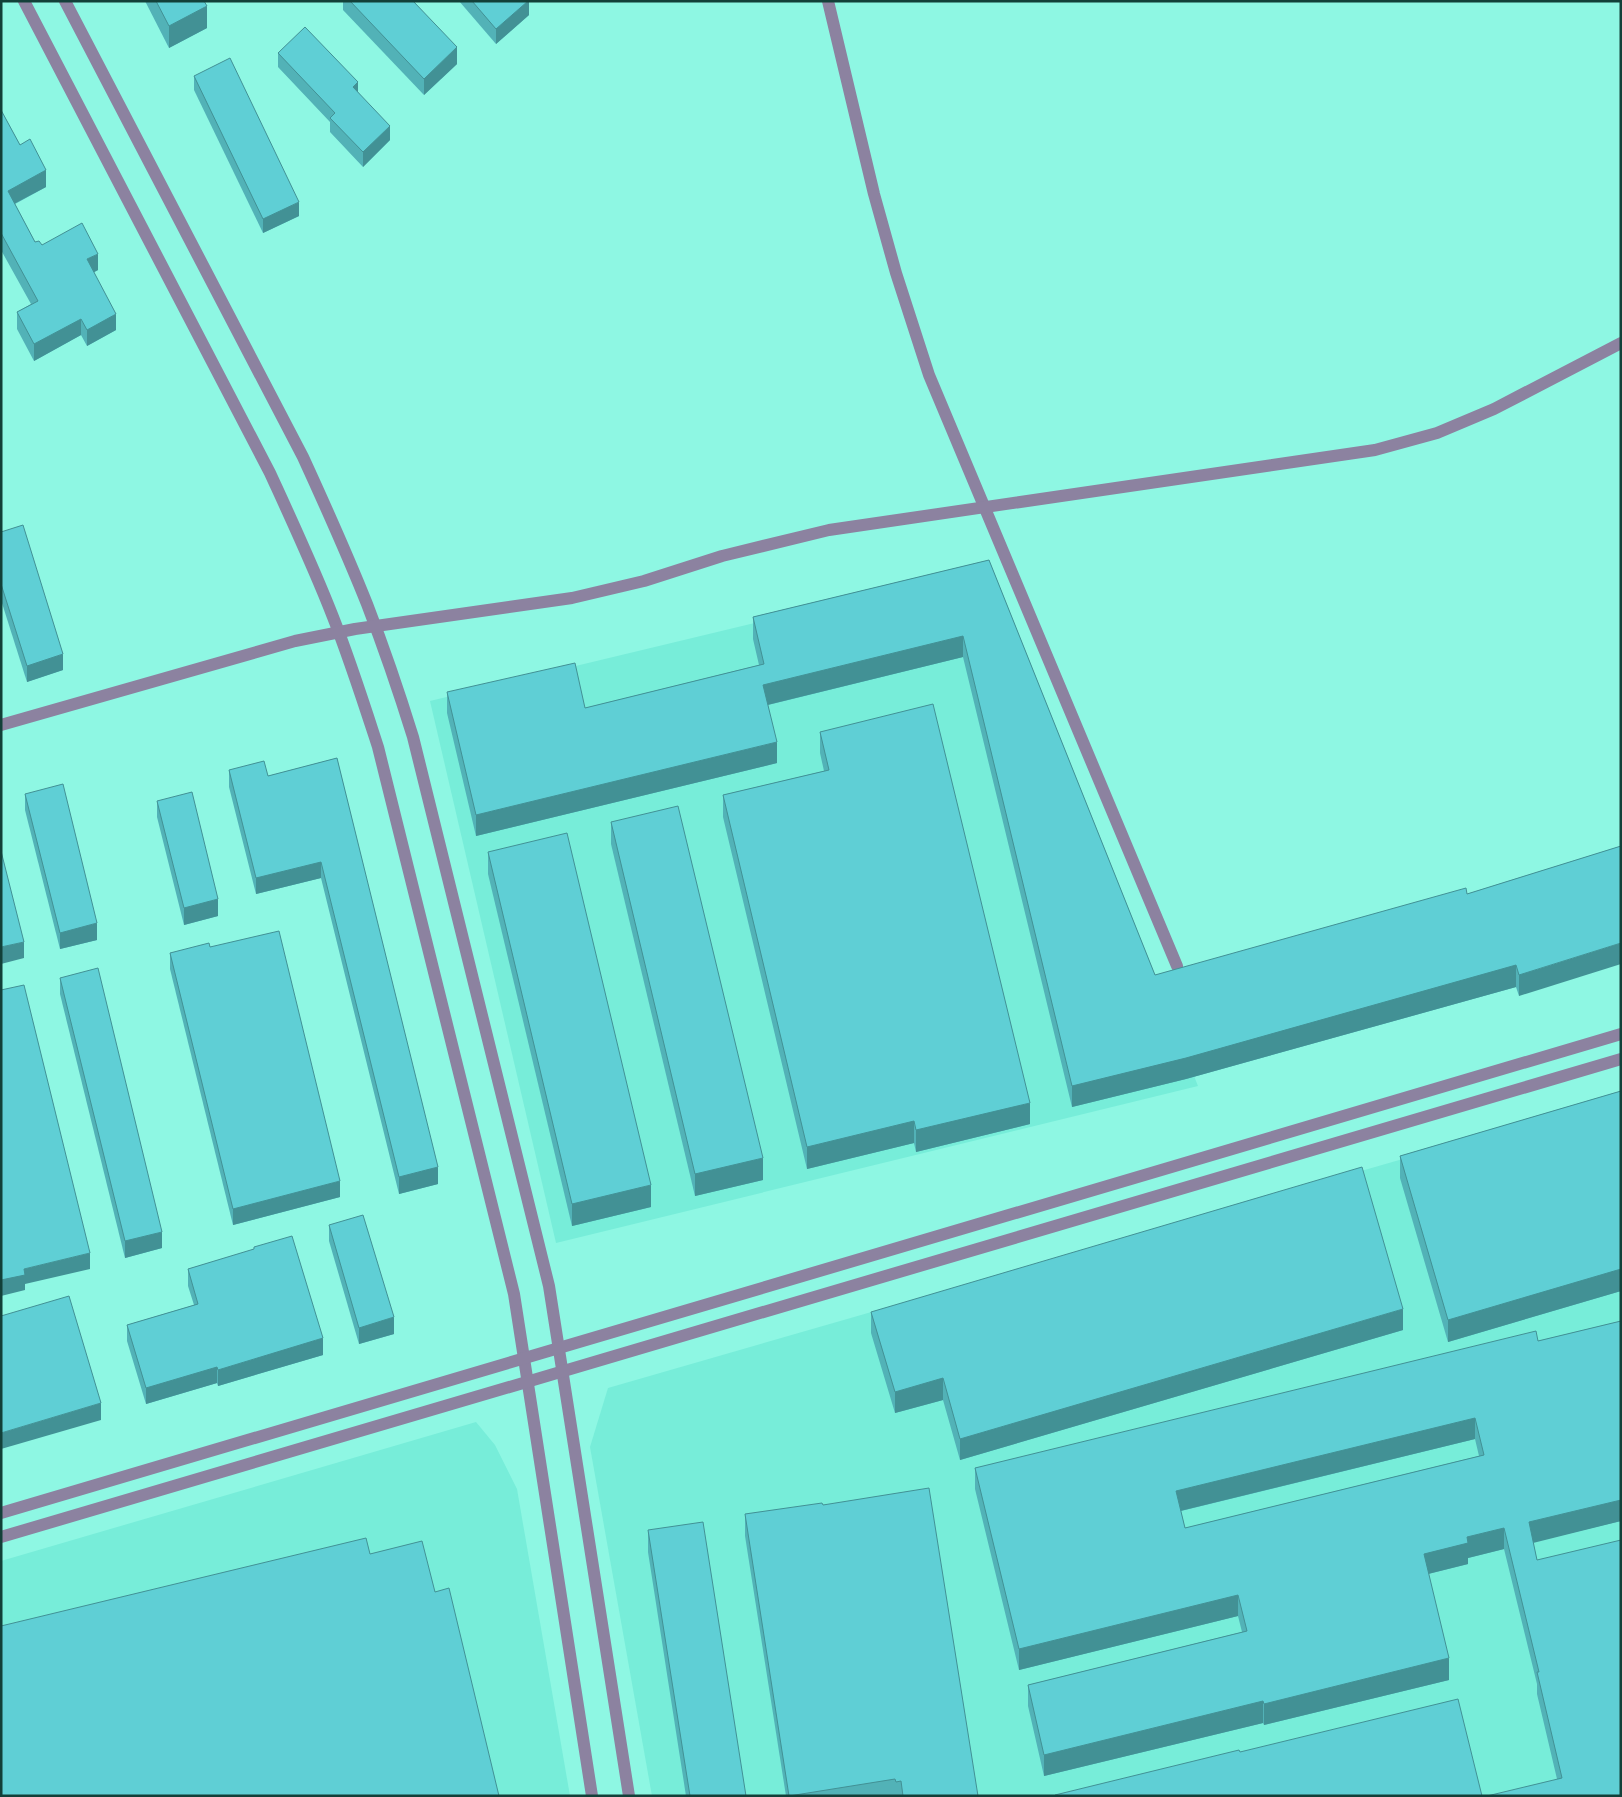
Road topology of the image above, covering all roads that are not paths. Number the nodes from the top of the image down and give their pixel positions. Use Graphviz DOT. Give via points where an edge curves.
graph roads {
  1 [pos="24,1"];
  2 [pos="65,1"];
  3 [pos="828,1"];
  4 [pos="1621,343"];
  5 [pos="985,507"];
  6 [pos="376,626"];
  7 [pos="339,632"];
  8 [pos="1,725"];
  9 [pos="1177,966"];
  10 [pos="1621,1034"];
  11 [pos="1621,1059"];
  12 [pos="559,1348"];
  13 [pos="524,1358"];
  14 [pos="562,1372"];
  15 [pos="528,1382"];
  16 [pos="1,1513"];
  17 [pos="1,1538"];
  18 [pos="592,1796"];
  19 [pos="629,1796"];
  1 -- 7 [label="street" via="270,473"];
  2 -- 6 [label="street" via="303,457"];
  3 -- 5 [label="street" via="874,194 901,290 929,375"];
  4 -- 5 [label="street" via="1494,409 1407,442 1343,456"];
  5 -- 6 [label="street" via="829,530 572,598"];
  5 -- 9 [label="street"];
  6 -- 7 [label="street"];
  6 -- 12 [label="street" via="418,756 549,1286"];
  7 -- 8 [label="street" via="234,657"];
  7 -- 13 [label="street" via="378,747 514,1294"];
  10 -- 12 [label="street"];
  11 -- 14 [label="street"];
  12 -- 13 [label="street"];
  12 -- 14 [label="street"];
  13 -- 15 [label="street"];
  13 -- 16 [label="street"];
  14 -- 15 [label="street"];
  14 -- 19 [label="street"];
  15 -- 17 [label="street"];
  15 -- 18 [label="street"];
}
